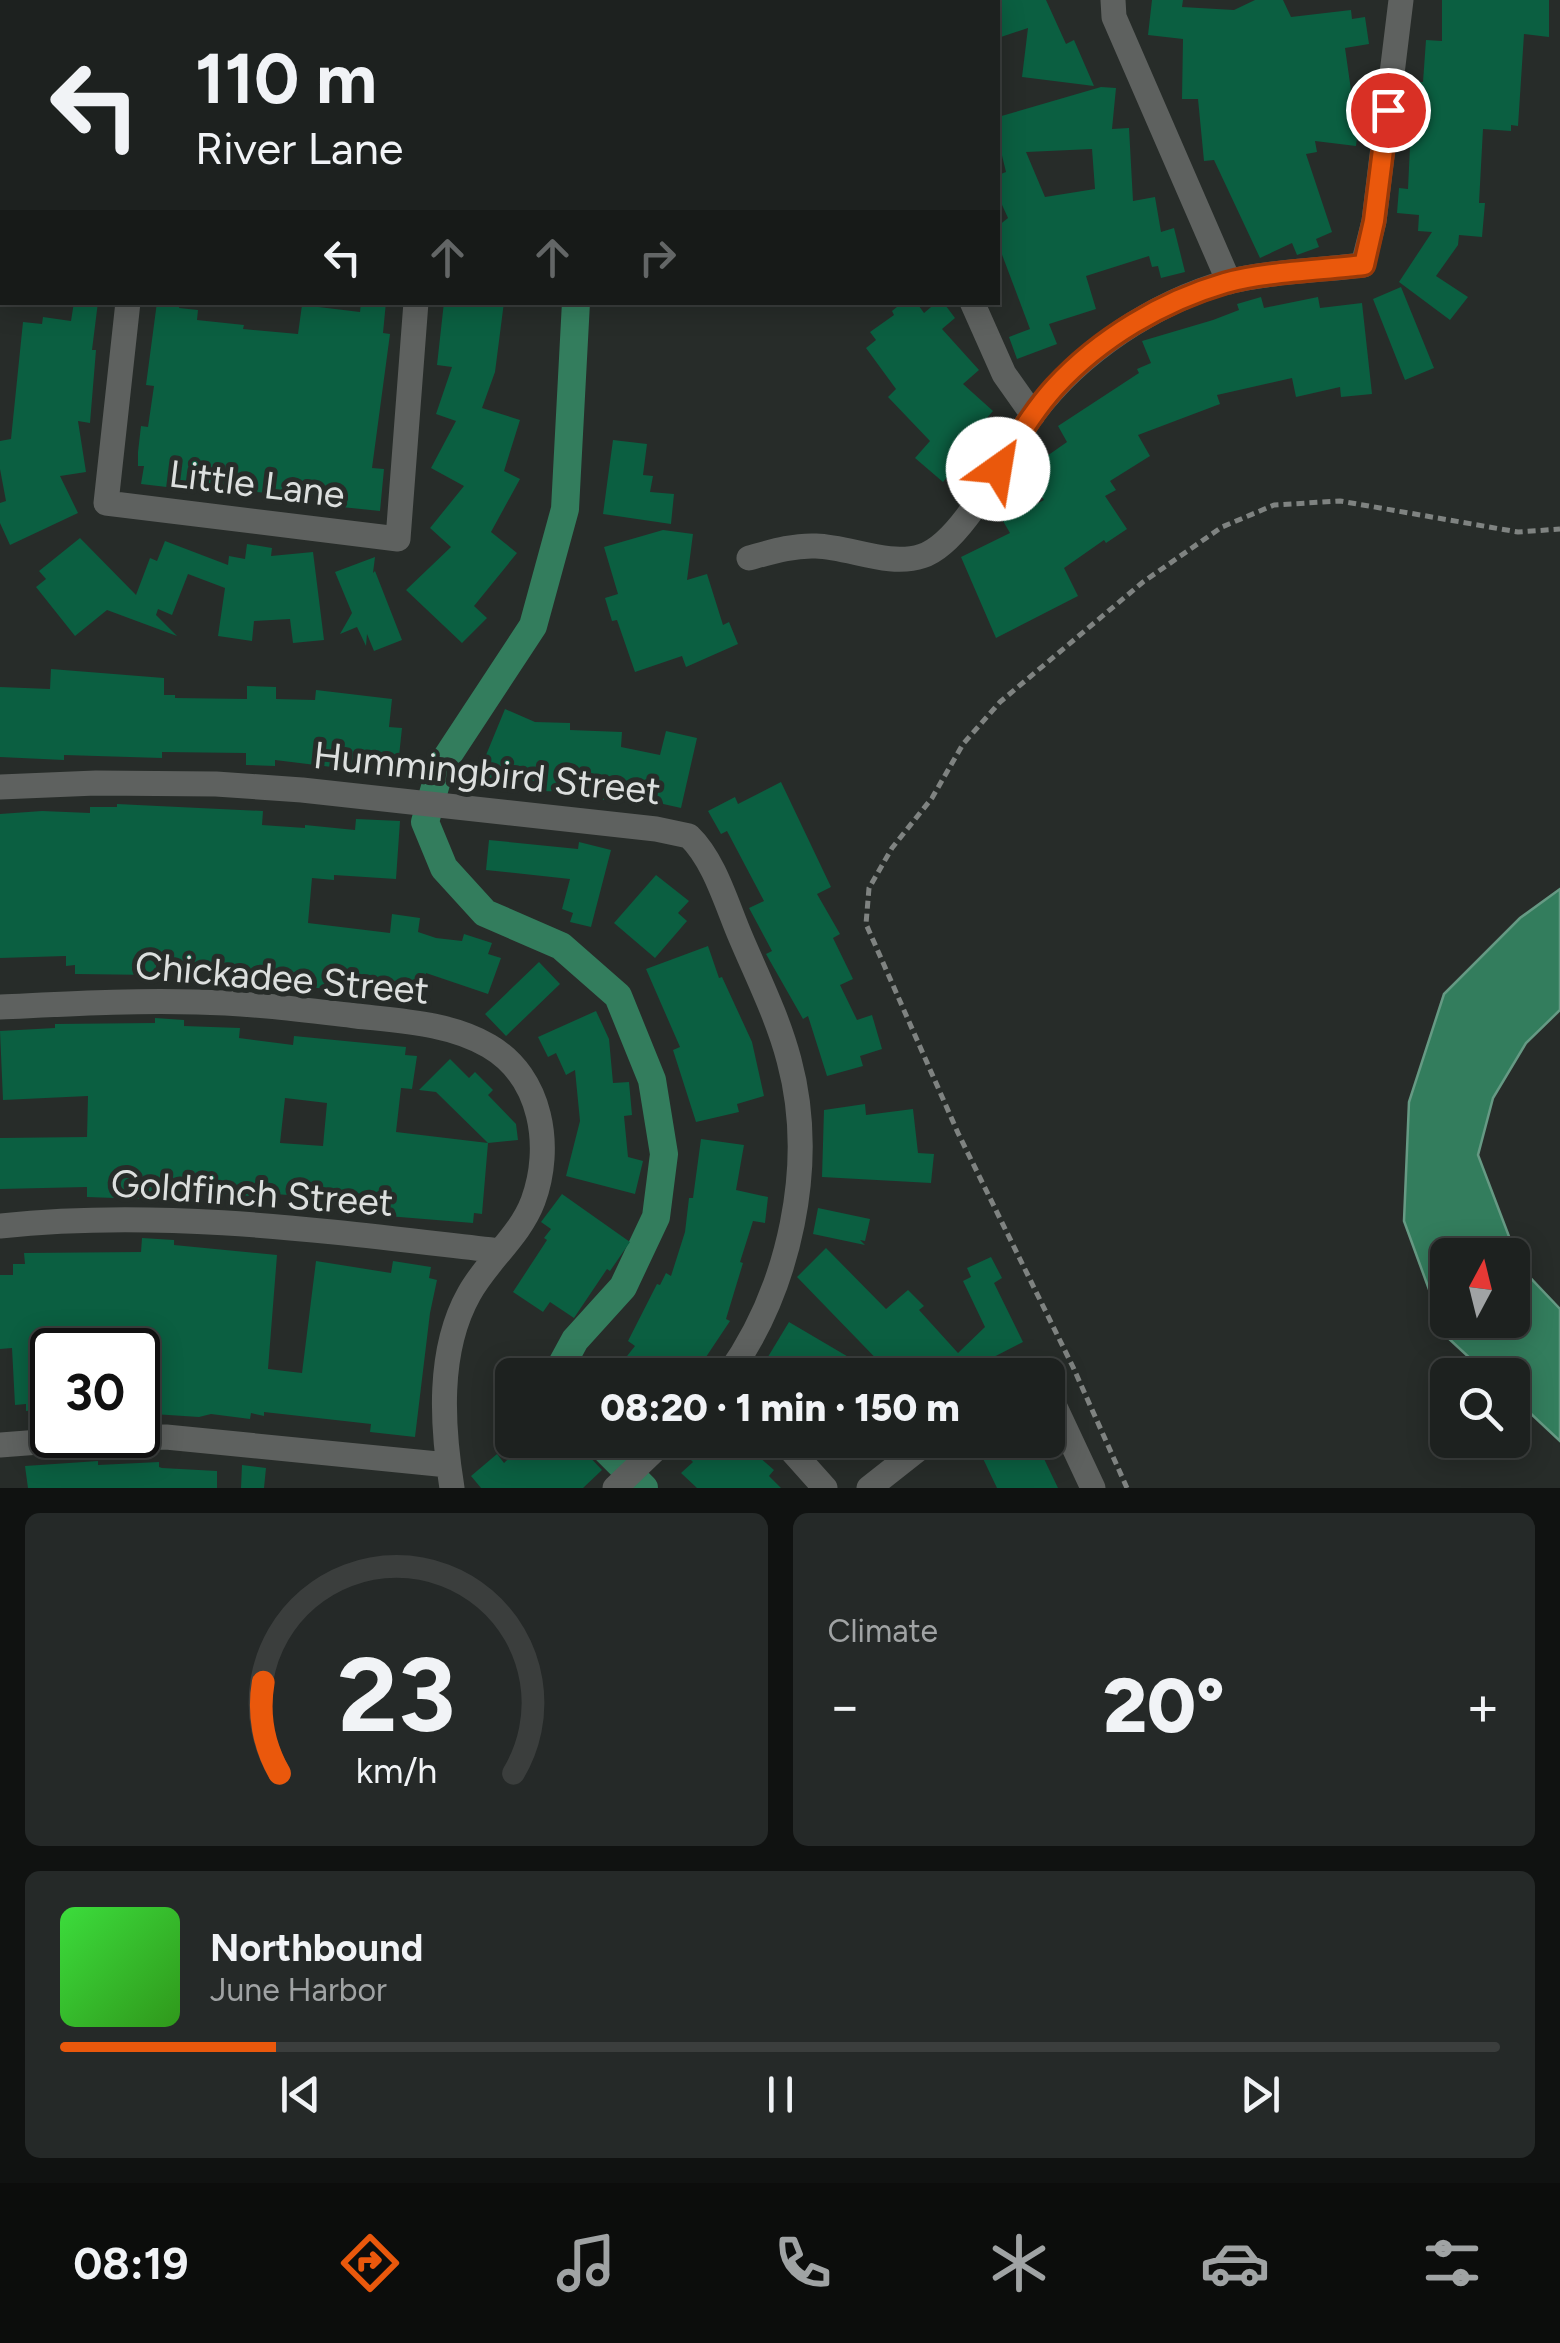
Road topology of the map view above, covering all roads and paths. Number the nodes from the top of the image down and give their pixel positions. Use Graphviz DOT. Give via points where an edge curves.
graph roads {
  1 [pos="1113,0"];
  2 [pos="1401,0"];
  3 [pos="1228,282"];
  4 [pos="128,305"];
  5 [pos="416,305"];
  6 [pos="973,305"];
  7 [pos="1033,415"];
  8 [pos="1560,529"];
  9 [pos="749,558"];
  10 [pos="0,787"];
  11 [pos="0,1007"];
  12 [pos="0,1226"];
  13 [pos="500,1251"];
  14 [pos="738,1358"];
  15 [pos="1065,1428"];
  16 [pos="0,1445"];
  17 [pos="647,1458"];
  18 [pos="798,1458"];
  19 [pos="907,1458"];
  20 [pos="450,1477"];
  21 [pos="619,1485"];
  22 [pos="826,1488"];
  23 [pos="869,1488"];
  24 [pos="1093,1488"];
  25 [pos="1127,1488"];
  1 -- 3 [label="street" via="1114,17"];
  2 -- 3 [label="street" via="1364,265"];
  3 -- 7 [label="street" via="1123,330 1057,385"];
  4 -- 5 [label="street, Little Lane" via="106,503 398,539"];
  6 -- 7 [label="street" via="1004,374"];
  7 -- 9 [label="street" via="966,518 923,556 899,559 816,546"];
  8 -- 25 [label="path" via="1518,532 1340,501 1274,504 1222,528 1143,582 1000,702 963,744 869,888 866,924"];
  10 -- 14 [label="street, Hummingbird Street" via="216,784 689,836 708,862 774,1014 799,1126 798,1182 785,1250"];
  11 -- 13 [label="street, Chickadee Street" via="116,1001 280,1007 427,1025 487,1045 522,1079 544,1144 532,1204"];
  12 -- 13 [label="street, Goldfinch Street" via="238,1222"];
  13 -- 20 [label="street, Chickadee Street" via="456,1325 446,1378"];
  15 -- 24 [label="street"];
  16 -- 20 [label="street" via="166,1437"];
  17 -- 21 [label="street"];
  18 -- 22 [label="street"];
  19 -- 23 [label="street"];
}
